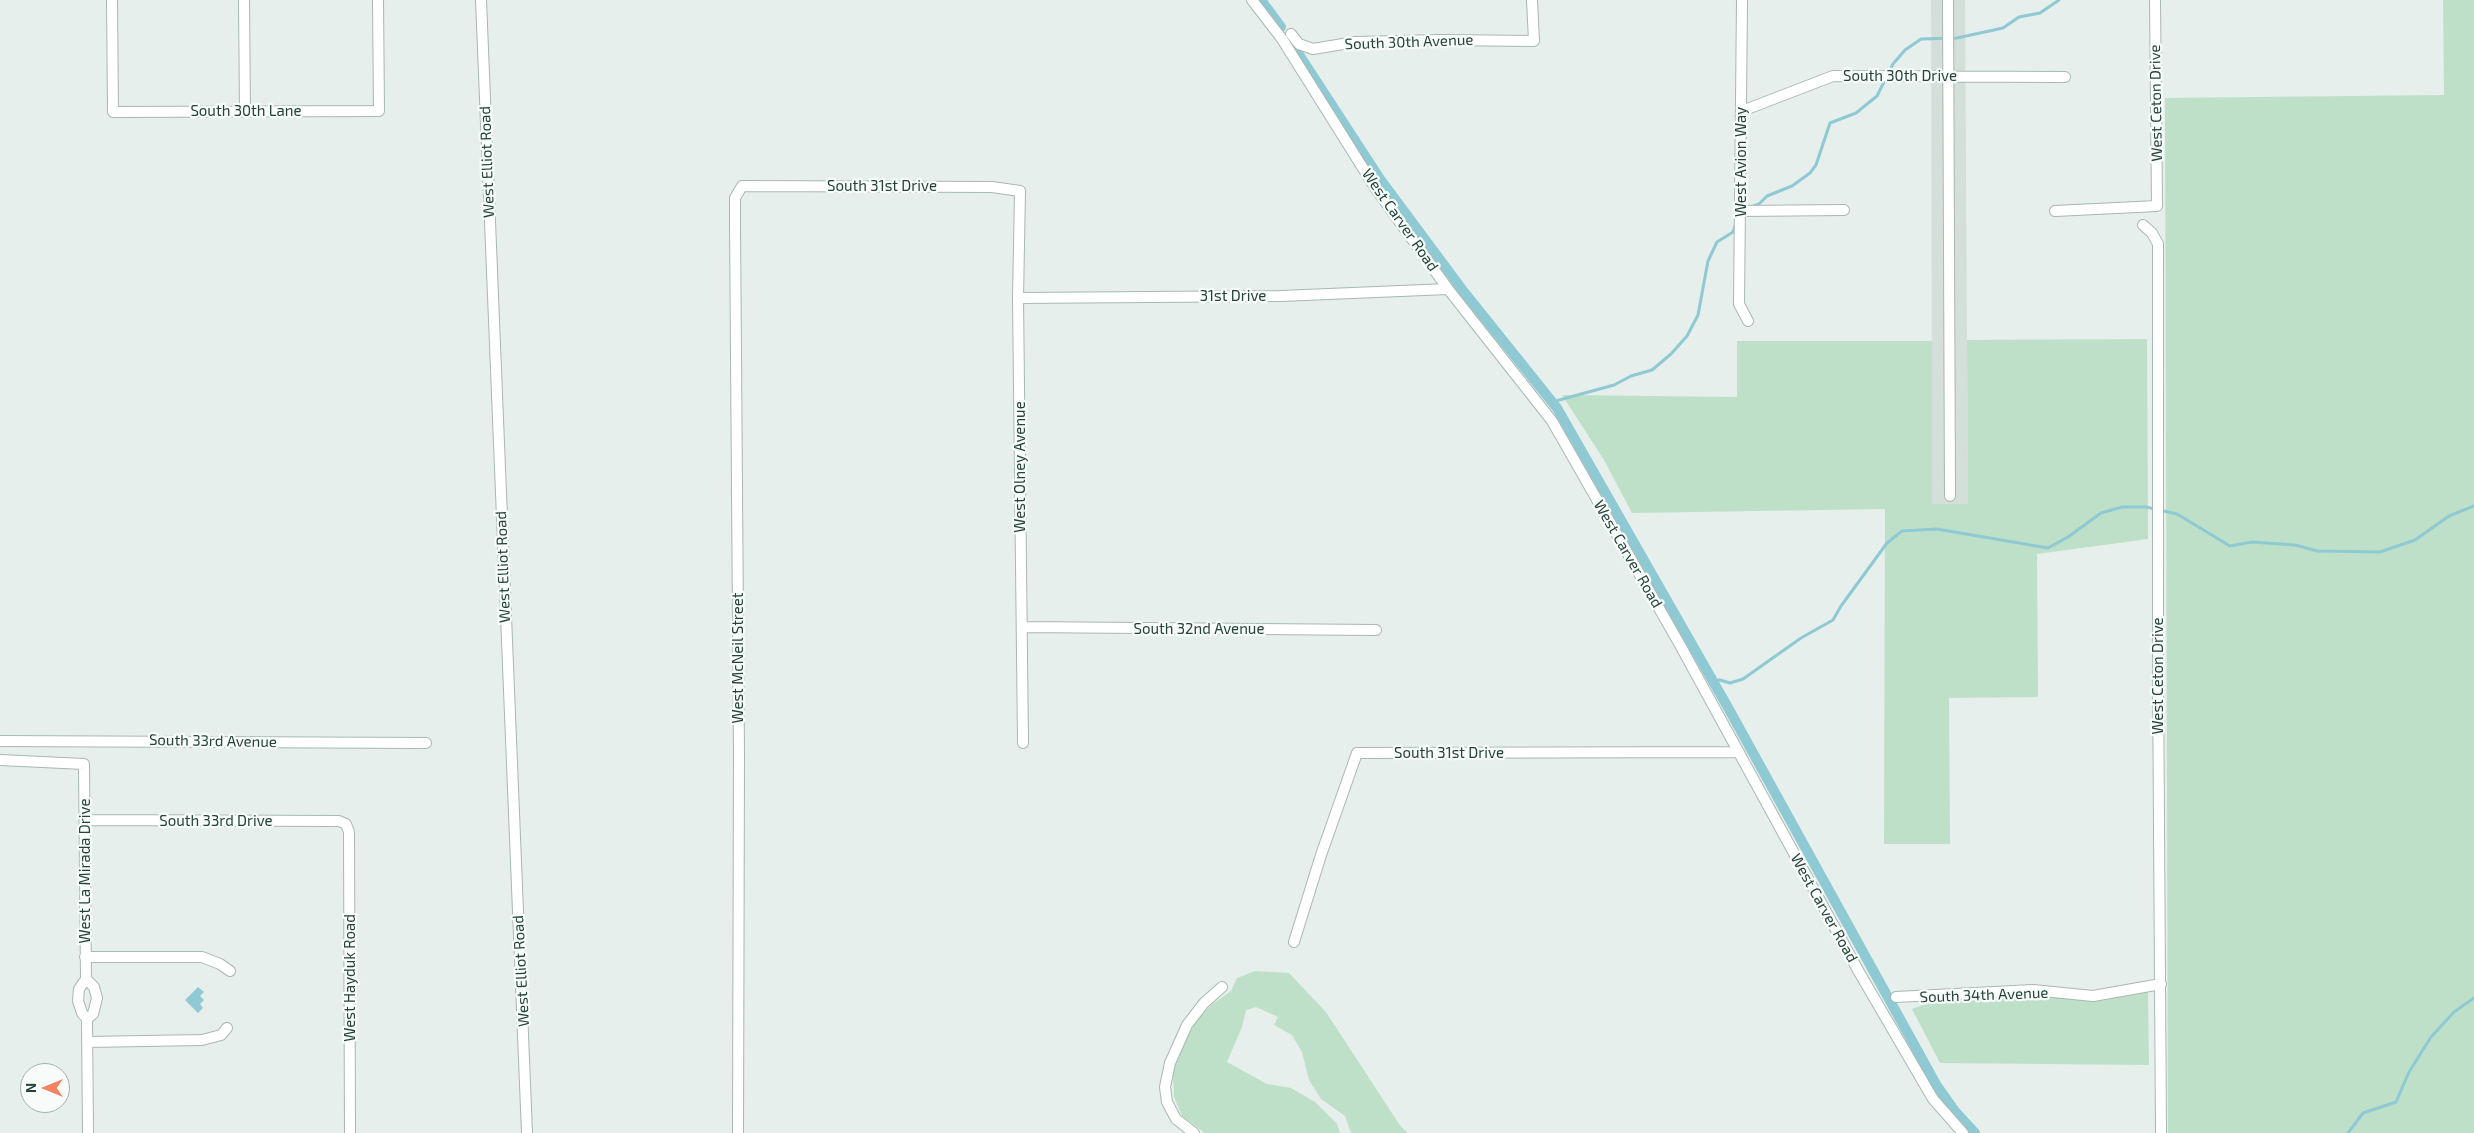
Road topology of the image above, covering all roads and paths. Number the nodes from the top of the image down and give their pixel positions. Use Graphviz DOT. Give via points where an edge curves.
graph roads {
  1 [pos="112,0"];
  2 [pos="244,0"];
  3 [pos="378,0"];
  4 [pos="481,0"];
  5 [pos="1252,0"];
  6 [pos="1532,0"];
  7 [pos="1742,0"];
  8 [pos="1948,0"];
  9 [pos="2155,0"];
  10 [pos="1291,34"];
  11 [pos="1948,76"];
  12 [pos="2064,77"];
  13 [pos="245,111"];
  14 [pos="1742,111"];
  15 [pos="742,186"];
  16 [pos="1020,191"];
  17 [pos="1844,210"];
  18 [pos="1741,211"];
  19 [pos="2055,211"];
  20 [pos="2143,225"];
  21 [pos="1448,289"];
  22 [pos="1018,298"];
  23 [pos="1748,321"];
  24 [pos="1950,496"];
  25 [pos="1022,627"];
  26 [pos="1376,630"];
  27 [pos="0,741"];
  28 [pos="426,743"];
  29 [pos="1023,743"];
  30 [pos="1739,752"];
  31 [pos="0,760"];
  32 [pos="84,820"];
  33 [pos="346,824"];
  34 [pos="1294,942"];
  35 [pos="86,958"];
  36 [pos="230,971"];
  37 [pos="86,980"];
  38 [pos="2161,984"];
  39 [pos="1222,987"];
  40 [pos="1896,998"];
  41 [pos="87,1018"];
  42 [pos="227,1028"];
  43 [pos="87,1042"];
  44 [pos="88,1133"];
  45 [pos="350,1133"];
  46 [pos="528,1133"];
  47 [pos="738,1133"];
  48 [pos="1194,1133"];
  49 [pos="1963,1133"];
  50 [pos="2161,1133"];
  1 -- 13 [label="street, South 30th Lane" via="113,112"];
  2 -- 13 [label="street"];
  3 -- 13 [label="street, South 30th Lane" via="379,111"];
  4 -- 46 [label="street, West Elliot Road"];
  5 -- 21 [label="street, West Carver Road" via="1282,39 1376,189"];
  6 -- 10 [label="street, South 30th Avenue" via="1534,41 1355,42 1314,49 1299,44"];
  7 -- 14 [label="street, West Avion Way"];
  8 -- 11 [label="street"];
  9 -- 19 [label="street, West Ceton Drive" via="2157,206"];
  11 -- 12 [label="street, South 30th Drive"];
  11 -- 14 [label="street, South 30th Drive" via="1833,76"];
  11 -- 24 [label="street"];
  14 -- 18 [label="street, West Avion Way"];
  15 -- 16 [label="street, South 31st Drive" via="992,187"];
  15 -- 47 [label="street, West McNeil Street" via="735,198"];
  16 -- 22 [label="street, West Olney Avenue"];
  17 -- 18 [label="street"];
  18 -- 23 [label="street, West Avion Way" via="1739,304"];
  20 -- 38 [label="street, West Ceton Drive" via="2156,238 2158,254"];
  21 -- 22 [label="street, 31st Drive" via="1281,296"];
  21 -- 30 [label="street, West Carver Road" via="1552,420"];
  22 -- 25 [label="street, West Olney Avenue"];
  25 -- 26 [label="street, South 32nd Avenue"];
  25 -- 29 [label="street, West Olney Avenue"];
  27 -- 28 [label="street, South 33rd Avenue"];
  30 -- 34 [label="street, South 31st Drive" via="1357,753"];
  30 -- 49 [label="street, West Carver Road" via="1859,972 1933,1099"];
  31 -- 32 [label="street, West La Mirada Drive" via="84,764"];
  32 -- 33 [label="street, South 33rd Drive" via="339,821"];
  32 -- 35 [label="street, West La Mirada Drive"];
  33 -- 45 [label="street, West Hayduk Road" via="350,832"];
  35 -- 36 [label="street" via="202,958"];
  35 -- 37 [label="street, West La Mirada Drive"];
  37 -- 41 [label="street, West La Mirada Drive" via="79,989 78,1001"];
  37 -- 41 [label="street, West La Mirada Drive" via="94,987 97,998 93,1014"];
  38 -- 40 [label="street, South 34th Avenue" via="2093,996 2033,990"];
  38 -- 50 [label="street, West Ceton Drive"];
  39 -- 48 [label="street" via="1187,1025 1170,1063 1165,1087 1167,1102 1176,1119"];
  41 -- 43 [label="street, West La Mirada Drive"];
  42 -- 43 [label="street" via="221,1035 202,1040"];
  43 -- 44 [label="street, West La Mirada Drive"];
}
